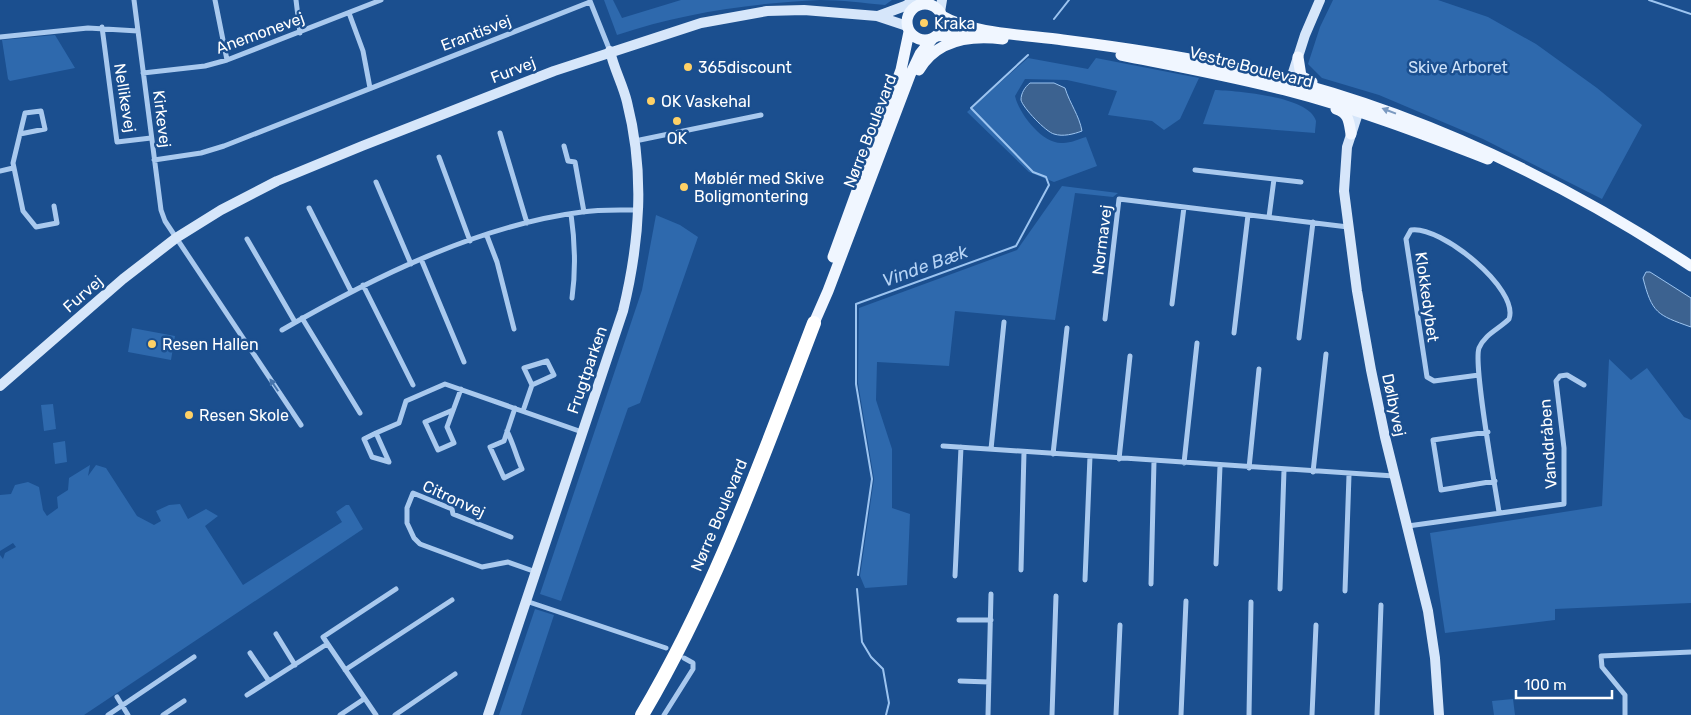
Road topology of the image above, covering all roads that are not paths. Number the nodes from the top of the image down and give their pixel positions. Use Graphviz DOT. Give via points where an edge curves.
graph roads {
  1 [pos="134,0"];
  2 [pos="215,0"];
  3 [pos="296,0"];
  4 [pos="381,0"];
  5 [pos="942,0"];
  6 [pos="1320,0"];
  7 [pos="590,1"];
  8 [pos="916,4"];
  9 [pos="349,13"];
  10 [pos="941,14"];
  11 [pos="880,16"];
  12 [pos="102,28"];
  13 [pos="908,29"];
  14 [pos="138,31"];
  15 [pos="300,32"];
  16 [pos="0,37"];
  17 [pos="935,38"];
  18 [pos="1030,40"];
  19 [pos="610,51"];
  20 [pos="1298,57"];
  21 [pos="226,60"];
  22 [pos="143,73"];
  23 [pos="1266,86"];
  24 [pos="1289,86"];
  25 [pos="370,88"];
  26 [pos="1351,98"];
  27 [pos="1361,106"];
  28 [pos="761,115"];
  29 [pos="500,133"];
  30 [pos="20,134"];
  31 [pos="1351,134"];
  32 [pos="152,138"];
  33 [pos="635,141"];
  34 [pos="884,145"];
  35 [pos="564,146"];
  36 [pos="439,156"];
  37 [pos="154,160"];
  38 [pos="13,168"];
  39 [pos="0,170"];
  40 [pos="1195,170"];
  41 [pos="1274,179"];
  42 [pos="376,182"];
  43 [pos="1301,182"];
  44 [pos="54,206"];
  45 [pos="1184,207"];
  46 [pos="309,208"];
  47 [pos="639,210"];
  48 [pos="584,212"];
  49 [pos="571,214"];
  50 [pos="1248,215"];
  51 [pos="1269,217"];
  52 [pos="1313,222"];
  53 [pos="527,223"];
  54 [pos="1349,227"];
  55 [pos="486,236"];
  56 [pos="176,238"];
  57 [pos="246,239"];
  58 [pos="470,241"];
  59 [pos="421,260"];
  60 [pos="411,264"];
  61 [pos="1691,266"];
  62 [pos="363,285"];
  63 [pos="351,291"];
  64 [pos="572,298"];
  65 [pos="1172,304"];
  66 [pos="302,318"];
  67 [pos="1105,319"];
  68 [pos="296,322"];
  69 [pos="1004,322"];
  70 [pos="814,323"];
  71 [pos="1067,328"];
  72 [pos="514,329"];
  73 [pos="282,330"];
  74 [pos="1234,333"];
  75 [pos="1299,338"];
  76 [pos="1197,343"];
  77 [pos="1326,354"];
  78 [pos="1130,356"];
  79 [pos="464,362"];
  80 [pos="1259,369"];
  81 [pos="12,375"];
  82 [pos="1479,375"];
  83 [pos="0,380"];
  84 [pos="1584,384"];
  85 [pos="413,385"];
  86 [pos="532,385"];
  87 [pos="0,386"];
  88 [pos="461,389"];
  89 [pos="515,408"];
  90 [pos="453,410"];
  91 [pos="523,411"];
  92 [pos="360,413"];
  93 [pos="301,425"];
  94 [pos="507,431"];
  95 [pos="582,432"];
  96 [pos="1488,432"];
  97 [pos="376,433"];
  98 [pos="943,446"];
  99 [pos="961,447"];
  100 [pos="991,449"];
  101 [pos="1024,452"];
  102 [pos="1053,454"];
  103 [pos="1090,456"];
  104 [pos="1120,459"];
  105 [pos="1154,461"];
  106 [pos="1184,463"];
  107 [pos="1220,466"];
  108 [pos="1249,468"];
  109 [pos="1284,470"];
  110 [pos="1314,472"];
  111 [pos="1349,475"];
  112 [pos="1395,476"];
  113 [pos="1495,481"];
  114 [pos="1499,512"];
  115 [pos="1408,526"];
  116 [pos="511,537"];
  117 [pos="1216,564"];
  118 [pos="1021,570"];
  119 [pos="536,572"];
  120 [pos="955,576"];
  121 [pos="1085,580"];
  122 [pos="1151,584"];
  123 [pos="396,589"];
  124 [pos="1280,589"];
  125 [pos="1345,591"];
  126 [pos="991,594"];
  127 [pos="1056,596"];
  128 [pos="452,600"];
  129 [pos="526,600"];
  130 [pos="1186,601"];
  131 [pos="1251,602"];
  132 [pos="1381,605"];
  133 [pos="959,620"];
  134 [pos="991,620"];
  135 [pos="1316,624"];
  136 [pos="1120,625"];
  137 [pos="276,634"];
  138 [pos="328,644"];
  139 [pos="666,648"];
  140 [pos="1691,652"];
  141 [pos="250,653"];
  142 [pos="194,657"];
  143 [pos="684,658"];
  144 [pos="295,665"];
  145 [pos="345,670"];
  146 [pos="455,674"];
  147 [pos="269,681"];
  148 [pos="960,681"];
  149 [pos="989,682"];
  150 [pos="247,695"];
  151 [pos="117,697"];
  152 [pos="364,699"];
  153 [pos="184,701"];
  154 [pos="122,706"];
  155 [pos="108,715"];
  156 [pos="128,715"];
  157 [pos="163,715"];
  158 [pos="340,715"];
  159 [pos="376,715"];
  160 [pos="396,715"];
  161 [pos="488,715"];
  162 [pos="642,715"];
  163 [pos="664,715"];
  164 [pos="988,715"];
  165 [pos="1052,715"];
  166 [pos="1116,715"];
  167 [pos="1181,715"];
  168 [pos="1249,715"];
  169 [pos="1312,715"];
  170 [pos="1378,715"];
  171 [pos="1439,715"];
  172 [pos="1625,715"];
  1 -- 14 [label="street, Kirkevej"];
  2 -- 21 [label="street"];
  3 -- 15 [label="street"];
  4 -- 9 [label="street, Anemonevej"];
  5 -- 10 [label="street"];
  6 -- 20 [label="street"];
  7 -- 19 [label="street"];
  7 -- 25 [label="street, Erantisvej"];
  8 -- 10 [label="main road" via="932,6"];
  8 -- 11 [label="street, Furvej"];
  8 -- 13 [label="main road" via="908,14"];
  9 -- 15 [label="street, Anemonevej"];
  9 -- 25 [label="street" via="363,51"];
  10 -- 17 [label="main road" via="943,27"];
  10 -- 24 [label="main road, Vestre Boulevard" via="968,27 1171,55"];
  11 -- 13 [label="street, Furvej"];
  11 -- 19 [label="street, Furvej" via="804,10 767,11 701,23"];
  12 -- 14 [label="street"];
  12 -- 16 [label="street"];
  12 -- 32 [label="street, Nellikevej" via="117,142"];
  13 -- 17 [label="main road" via="922,41"];
  13 -- 70 [label="main road, Nørre Boulevard" via="901,70 846,219"];
  14 -- 22 [label="street, Kirkevej"];
  15 -- 21 [label="street, Anemonevej"];
  17 -- 18 [label="main road, Vestre Boulevard" via="976,31"];
  17 -- 34 [label="main road, Nørre Boulevard" via="915,64"];
  18 -- 23 [label="main road, Vestre Boulevard"];
  18 -- 34 [label="main road" via="971,37 950,42 936,51 922,64"];
  19 -- 33 [label="street, Frugtparken" via="624,88"];
  19 -- 56 [label="street, Furvej" via="277,181"];
  20 -- 24 [label="street"];
  20 -- 26 [label="main road" via="1301,76 1305,80"];
  21 -- 22 [label="street, Anemonevej" via="205,66"];
  22 -- 32 [label="street, Kirkevej"];
  23 -- 24 [label="main road, Vestre Boulevard"];
  23 -- 31 [label="main road" via="1343,111 1348,117"];
  24 -- 26 [label="main road, Vestre Boulevard"];
  24 -- 27 [label="main road, Vestre Boulevard"];
  25 -- 37 [label="street, Erantisvej" via="224,146"];
  26 -- 27 [label="main road, Vestre Boulevard"];
  27 -- 31 [label="street, Dølbyvej"];
  27 -- 61 [label="main road, Vestre Boulevard" via="1434,128 1516,164 1590,203"];
  28 -- 33 [label="street"];
  29 -- 53 [label="street"];
  30 -- 30 [label="street" via="25,113 41,111 45,129"];
  30 -- 38 [label="street"];
  31 -- 54 [label="street, Dølbyvej" via="1344,191"];
  32 -- 37 [label="street, Kirkevej"];
  33 -- 47 [label="street, Frugtparken"];
  34 -- 70 [label="main road, Nørre Boulevard"];
  35 -- 48 [label="street" via="568,161 574,162"];
  36 -- 58 [label="street"];
  37 -- 56 [label="street, Kirkevej" via="161,210"];
  38 -- 39 [label="street"];
  38 -- 44 [label="street" via="22,211 36,227 57,223"];
  40 -- 41 [label="street"];
  41 -- 43 [label="street"];
  41 -- 51 [label="street"];
  42 -- 60 [label="street"];
  45 -- 50 [label="street, Normavej"];
  45 -- 65 [label="street"];
  45 -- 67 [label="street, Normavej" via="1119,199"];
  46 -- 63 [label="street"];
  47 -- 48 [label="street"];
  47 -- 95 [label="street, Frugtparken" via="637,246 623,311"];
  48 -- 49 [label="street"];
  49 -- 53 [label="street"];
  49 -- 64 [label="street" via="575,260"];
  50 -- 51 [label="street, Normavej"];
  50 -- 74 [label="street"];
  51 -- 52 [label="street, Normavej"];
  52 -- 54 [label="street, Normavej"];
  52 -- 75 [label="street"];
  53 -- 55 [label="street"];
  54 -- 112 [label="street, Dølbyvej" via="1371,370"];
  55 -- 58 [label="street"];
  55 -- 72 [label="street" via="497,262"];
  56 -- 81 [label="street, Furvej" via="123,279"];
  93 -- 56 [label="street, one-way"];
  57 -- 68 [label="street"];
  58 -- 59 [label="street"];
  59 -- 60 [label="street"];
  59 -- 79 [label="street"];
  60 -- 62 [label="street"];
  62 -- 63 [label="street"];
  62 -- 85 [label="street"];
  63 -- 66 [label="street"];
  66 -- 68 [label="street"];
  66 -- 92 [label="street"];
  68 -- 73 [label="street"];
  69 -- 100 [label="street"];
  70 -- 162 [label="highway, Nørre Boulevard" via="749,493 705,593"];
  71 -- 102 [label="street"];
  76 -- 106 [label="street"];
  77 -- 110 [label="street"];
  78 -- 104 [label="street"];
  80 -- 108 [label="street"];
  81 -- 83 [label="street, Furvej"];
  81 -- 87 [label="street, Furvej"];
  82 -- 82 [label="street, Klokkedybet" via="1477,359 1480,346 1488,335 1509,319 1510,310 1501,292 1472,258 1440,237 1423,230 1411,230 1406,238 1427,377 1434,382"];
  82 -- 96 [label="street, Klokkedybet"];
  84 -- 114 [label="street, Vanddråben" via="1567,375 1556,381 1564,448 1564,504"];
  86 -- 86 [label="street" via="524,368 547,361 554,375"];
  86 -- 91 [label="street"];
  88 -- 89 [label="street"];
  88 -- 90 [label="street"];
  88 -- 97 [label="street" via="439,385 406,401 398,423"];
  89 -- 91 [label="street"];
  89 -- 94 [label="street"];
  90 -- 90 [label="street" via="425,422 438,450 454,443 447,427"];
  91 -- 95 [label="street"];
  94 -- 94 [label="street" via="522,469 504,478 490,447 504,441"];
  95 -- 119 [label="street, Frugtparken"];
  96 -- 113 [label="street, Klokkedybet"];
  96 -- 113 [label="street" via="1433,440 1441,490"];
  97 -- 97 [label="street" via="379,440 389,462 372,457 364,439"];
  98 -- 99 [label="street"];
  99 -- 100 [label="street"];
  99 -- 120 [label="street"];
  100 -- 101 [label="street"];
  101 -- 102 [label="street"];
  101 -- 118 [label="street"];
  102 -- 103 [label="street"];
  103 -- 104 [label="street"];
  103 -- 121 [label="street"];
  104 -- 105 [label="street"];
  105 -- 106 [label="street"];
  105 -- 122 [label="street"];
  106 -- 107 [label="street"];
  107 -- 108 [label="street"];
  107 -- 117 [label="street"];
  108 -- 109 [label="street"];
  109 -- 110 [label="street"];
  109 -- 124 [label="street"];
  110 -- 111 [label="street"];
  111 -- 112 [label="street"];
  111 -- 125 [label="street"];
  112 -- 115 [label="street, Dølbyvej"];
  113 -- 114 [label="street, Klokkedybet"];
  114 -- 115 [label="street"];
  115 -- 171 [label="street, Dølbyvej" via="1428,611"];
  116 -- 119 [label="street, Citronvej" via="453,514 452,509 413,493 407,508 409,530 426,548 482,567 508,562"];
  119 -- 129 [label="street, Frugtparken"];
  123 -- 138 [label="street" via="323,637"];
  126 -- 134 [label="street"];
  127 -- 165 [label="street"];
  128 -- 145 [label="street"];
  129 -- 139 [label="street"];
  129 -- 161 [label="street, Frugtparken"];
  130 -- 167 [label="street"];
  131 -- 168 [label="street"];
  132 -- 170 [label="street"];
  133 -- 134 [label="street"];
  134 -- 149 [label="street"];
  135 -- 169 [label="street"];
  136 -- 166 [label="street"];
  137 -- 144 [label="street"];
  138 -- 144 [label="street"];
  138 -- 145 [label="street"];
  140 -- 172 [label="street" via="1601,656 1602,667 1624,695"];
  141 -- 147 [label="street"];
  142 -- 154 [label="street"];
  143 -- 163 [label="street" via="693,663 693,669"];
  144 -- 147 [label="street"];
  145 -- 152 [label="street"];
  146 -- 160 [label="street"];
  147 -- 150 [label="street"];
  148 -- 149 [label="street"];
  149 -- 164 [label="street"];
  151 -- 154 [label="street"];
  152 -- 158 [label="street"];
  152 -- 159 [label="street"];
  153 -- 157 [label="street"];
  154 -- 155 [label="street"];
  154 -- 156 [label="street"];
}
